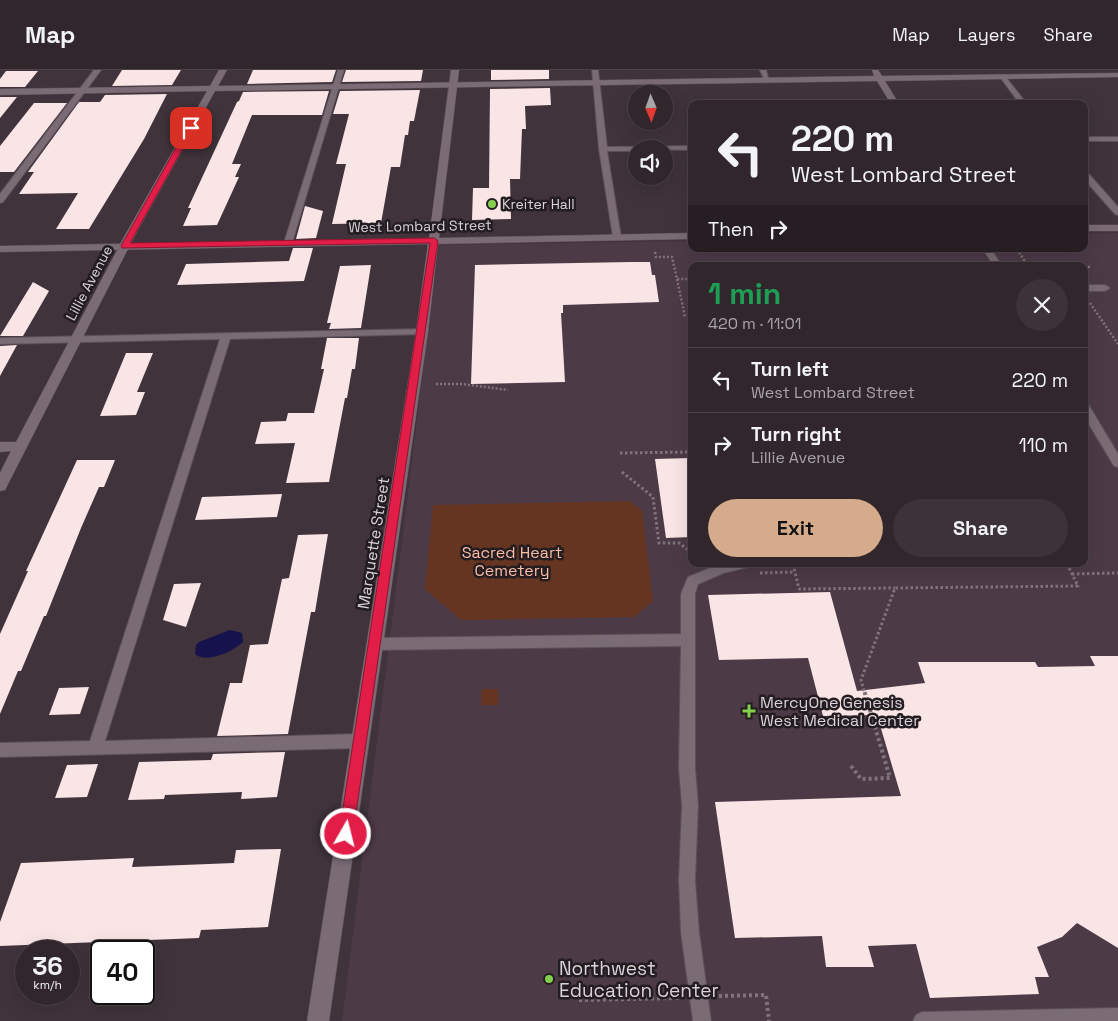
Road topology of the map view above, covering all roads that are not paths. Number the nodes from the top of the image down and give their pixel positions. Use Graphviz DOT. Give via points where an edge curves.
graph roads {
  1 [pos="98,70"];
  2 [pos="223,70"];
  3 [pos="341,70"];
  4 [pos="594,70"];
  5 [pos="763,70"];
  6 [pos="875,70"];
  7 [pos="1118,75"];
  8 [pos="1002,76"];
  9 [pos="454,77"];
  10 [pos="880,78"];
  11 [pos="767,80"];
  12 [pos="596,82"];
  13 [pos="335,87"];
  14 [pos="213,89"];
  15 [pos="82,90"];
  16 [pos="0,92"];
  17 [pos="893,100"];
  18 [pos="1021,100"];
  19 [pos="1088,139"];
  20 [pos="1118,139"];
  21 [pos="688,148"];
  22 [pos="604,149"];
  23 [pos="1088,178"];
  24 [pos="0,200"];
  25 [pos="1118,212"];
  26 [pos="1088,228"];
  27 [pos="1118,228"];
  28 [pos="688,236"];
  29 [pos="617,237"];
  30 [pos="434,241"];
  31 [pos="288,243"];
  32 [pos="125,246"];
  33 [pos="0,249"];
  34 [pos="1088,288"];
  35 [pos="1105,288"];
  36 [pos="422,332"];
  37 [pos="226,336"];
  38 [pos="76,339"];
  39 [pos="0,341"];
  40 [pos="1088,414"];
  41 [pos="1097,429"];
  42 [pos="1088,430"];
  43 [pos="21,446"];
  44 [pos="0,447"];
  45 [pos="1118,463"];
  46 [pos="0,486"];
  47 [pos="728,567"];
  48 [pos="688,640"];
  49 [pos="375,644"];
  50 [pos="360,741"];
  51 [pos="95,748"];
  52 [pos="0,750"];
  53 [pos="1118,1017"];
  54 [pos="318,1021"];
  55 [pos="702,1021"];
  56 [pos="922,1021"];
  1 -- 15 [label="lane"];
  2 -- 14 [label="street, Lillie Avenue"];
  3 -- 13 [label="lane"];
  4 -- 12 [label="lane"];
  5 -- 11 [label="lane"];
  6 -- 10 [label="street"];
  7 -- 8 [label="street"];
  8 -- 10 [label="street"];
  8 -- 18 [label="lane"];
  9 -- 12 [label="street"];
  9 -- 13 [label="street"];
  9 -- 30 [label="street, Marquette Street"];
  10 -- 11 [label="street"];
  10 -- 17 [label="street"];
  11 -- 12 [label="street"];
  12 -- 22 [label="lane"];
  13 -- 14 [label="street"];
  13 -- 31 [label="lane"];
  14 -- 15 [label="street"];
  14 -- 32 [label="street, Lillie Avenue"];
  15 -- 16 [label="street"];
  15 -- 24 [label="lane"];
  19 -- 20 [label="lane"];
  21 -- 22 [label="lane"];
  22 -- 29 [label="lane"];
  23 -- 25 [label="lane"];
  26 -- 27 [label="street"];
  28 -- 29 [label="street, West Lombard Street"];
  29 -- 30 [label="street, West Lombard Street"];
  30 -- 31 [label="street, West Lombard Street"];
  30 -- 36 [label="street, Marquette Street"];
  31 -- 32 [label="street, West Lombard Street"];
  32 -- 33 [label="street, West Lombard Street"];
  32 -- 38 [label="street, Lillie Avenue"];
  34 -- 35 [label="lane"];
  36 -- 37 [label="lane"];
  36 -- 49 [label="street, Marquette Street"];
  37 -- 38 [label="lane"];
  37 -- 51 [label="lane"];
  38 -- 39 [label="lane"];
  38 -- 43 [label="street, Lillie Avenue"];
  40 -- 41 [label="lane"];
  41 -- 42 [label="lane"];
  41 -- 45 [label="lane"];
  43 -- 44 [label="street"];
  43 -- 46 [label="street, Lillie Avenue"];
  47 -- 48 [label="lane" via="693,581 688,594"];
  48 -- 49 [label="lane"];
  48 -- 55 [label="lane" via="687,768 690,805 687,880 690,932"];
  49 -- 50 [label="street, Marquette Street"];
  50 -- 51 [label="lane"];
  50 -- 54 [label="street, Marquette Street"];
  51 -- 52 [label="lane"];
  53 -- 56 [label="lane"];
}
